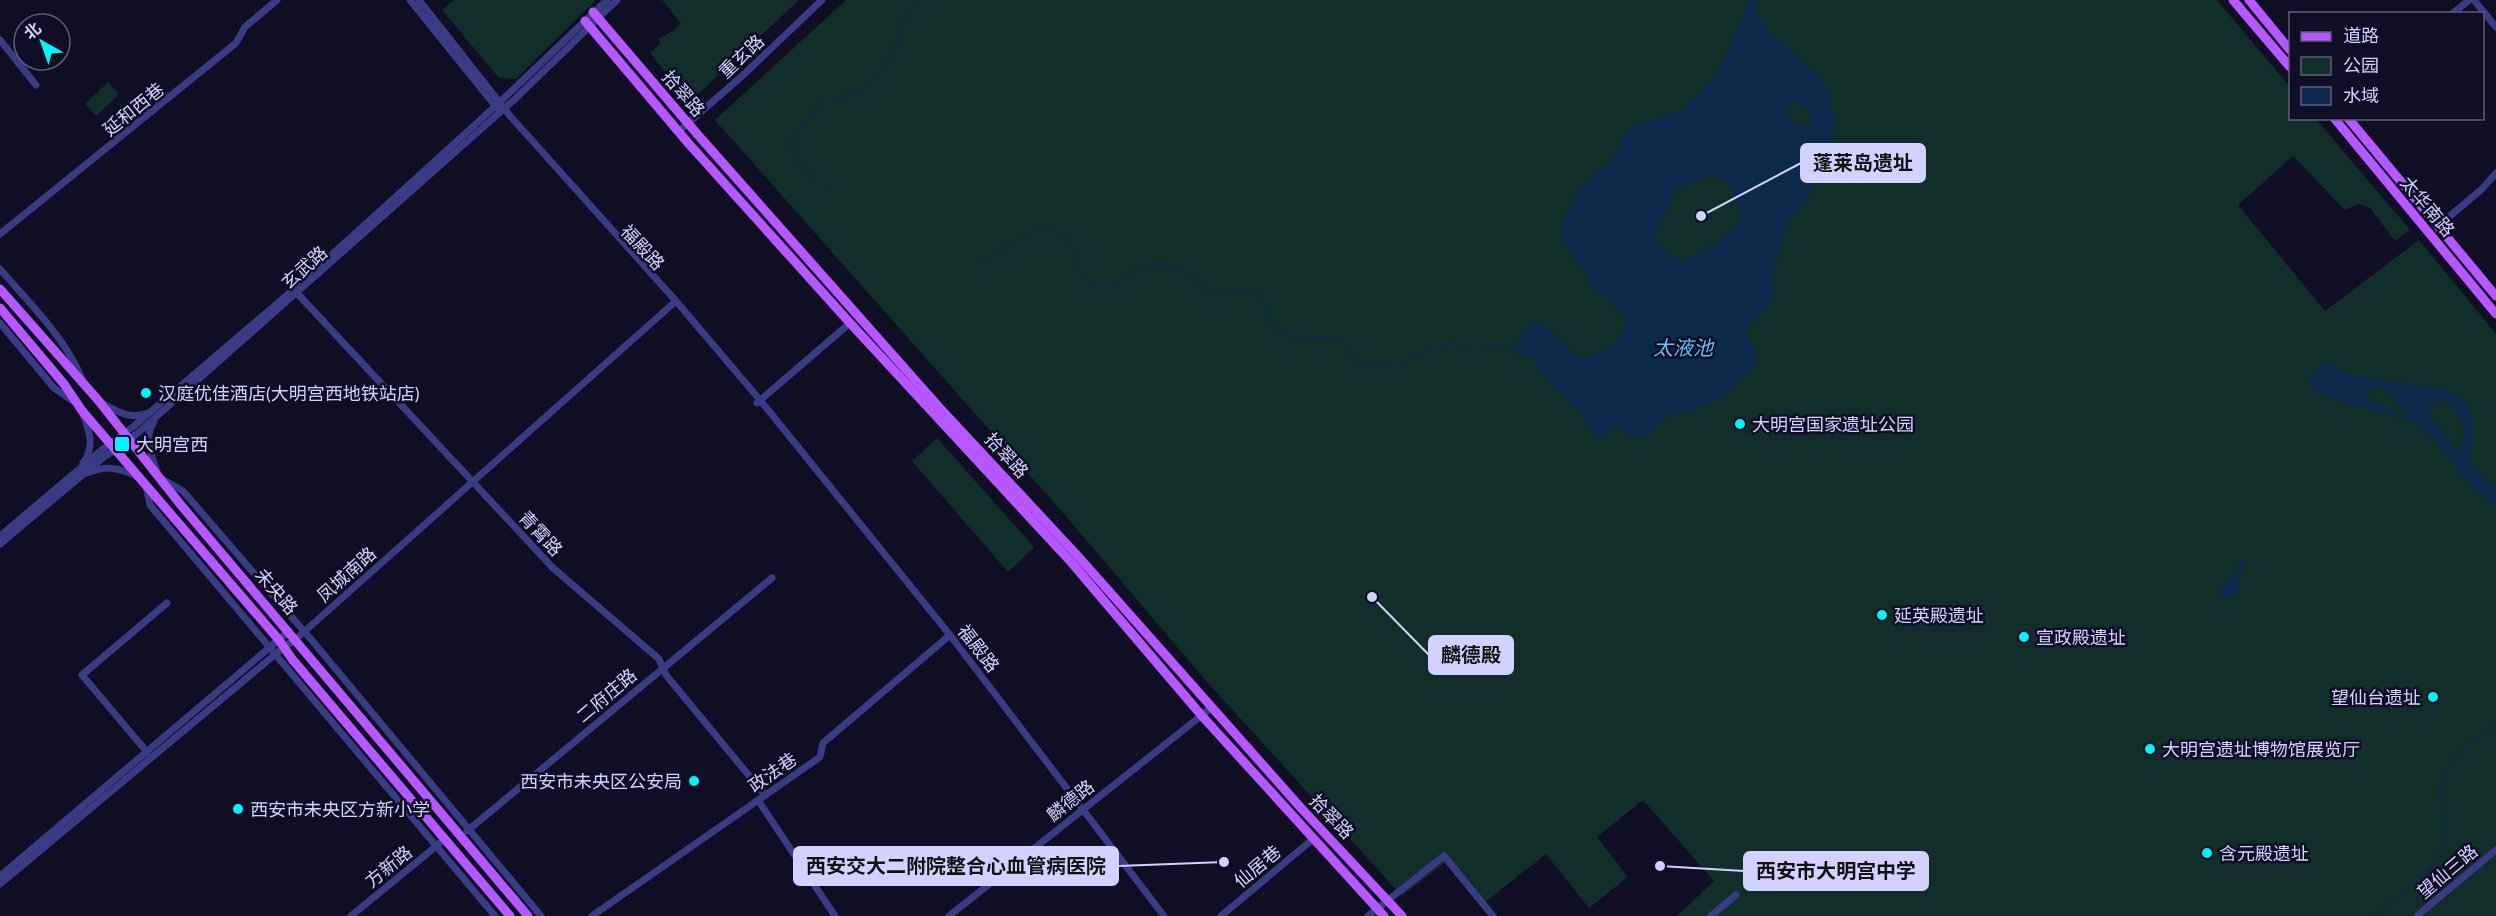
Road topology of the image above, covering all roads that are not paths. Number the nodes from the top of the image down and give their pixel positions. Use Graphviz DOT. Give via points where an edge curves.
graph roads {
  1 [pos="277,0"];
  2 [pos="410,0"];
  3 [pos="419,0"];
  4 [pos="607,0"];
  5 [pos="617,0"];
  6 [pos="822,0"];
  7 [pos="2233,0"];
  8 [pos="2249,0"];
  9 [pos="2469,0"];
  10 [pos="2474,0"];
  11 [pos="2454,12"];
  12 [pos="2484,12"];
  13 [pos="2484,12"];
  14 [pos="595,15"];
  15 [pos="587,23"];
  16 [pos="2496,27"];
  17 [pos="0,40"];
  18 [pos="2289,49"];
  19 [pos="2289,66"];
  20 [pos="36,85"];
  21 [pos="499,107"];
  22 [pos="2336,120"];
  23 [pos="2350,120"];
  24 [pos="688,123"];
  25 [pos="679,131"];
  26 [pos="2496,173"];
  27 [pos="2438,226"];
  28 [pos="0,234"];
  29 [pos="0,269"];
  30 [pos="0,289"];
  31 [pos="296,292"];
  32 [pos="2496,296"];
  33 [pos="675,302"];
  34 [pos="0,308"];
  35 [pos="21,314"];
  36 [pos="2496,314"];
  37 [pos="4,319"];
  38 [pos="43,320"];
  39 [pos="850,323"];
  40 [pos="84,384"];
  41 [pos="98,400"];
  42 [pos="75,402"];
  43 [pos="759,403"];
  44 [pos="155,408"];
  45 [pos="163,411"];
  46 [pos="83,412"];
  47 [pos="127,437"];
  48 [pos="113,447"];
  49 [pos="79,474"];
  50 [pos="160,476"];
  51 [pos="143,480"];
  52 [pos="472,481"];
  53 [pos="0,536"];
  54 [pos="0,544"];
  55 [pos="772,578"];
  56 [pos="167,603"];
  57 [pos="289,631"];
  58 [pos="304,632"];
  59 [pos="950,634"];
  60 [pos="296,639"];
  61 [pos="281,644"];
  62 [pos="270,647"];
  63 [pos="275,655"];
  64 [pos="663,667"];
  65 [pos="1210,708"];
  66 [pos="1202,716"];
  67 [pos="147,752"];
  68 [pos="765,795"];
  69 [pos="758,800"];
  70 [pos="1083,808"];
  71 [pos="469,830"];
  72 [pos="461,837"];
  73 [pos="445,839"];
  74 [pos="1312,839"];
  75 [pos="436,846"];
  76 [pos="2496,850"];
  77 [pos="0,876"];
  78 [pos="0,884"];
  79 [pos="1736,895"];
  80 [pos="1388,900"];
  81 [pos="1381,912"];
  82 [pos="2418,915"];
  83 [pos="351,916"];
  84 [pos="495,916"];
  85 [pos="510,916"];
  86 [pos="528,916"];
  87 [pos="541,916"];
  88 [pos="592,916"];
  89 [pos="835,916"];
  90 [pos="949,916"];
  91 [pos="1164,916"];
  92 [pos="1221,916"];
  93 [pos="1368,916"];
  94 [pos="1402,916"];
  95 [pos="1493,916"];
  96 [pos="1711,916"];
  1 -- 28 [label="street, 延和西巷" via="245,27 236,43 213,63"];
  2 -- 21 [label="street"];
  3 -- 21 [label="street"];
  4 -- 14 [label="street, 玄武路"];
  5 -- 14 [label="street, 玄武路"];
  6 -- 24 [label="street, 重玄路"];
  7 -- 19 [label="main road"];
  8 -- 18 [label="main road"];
  9 -- 11 [label="street"];
  10 -- 12 [label="street"];
  13 -- 16 [label="street"];
  14 -- 15 [label="street, 玄武路"];
  14 -- 24 [label="main road, 拾翠路"];
  15 -- 21 [label="street, 玄武路"];
  15 -- 25 [label="main road, 拾翠路"];
  17 -- 20 [label="street"];
  21 -- 31 [label="street, 玄武路"];
  21 -- 33 [label="street, 福殿路"];
  22 -- 36 [label="main road, 太华南路"];
  23 -- 27 [label="main road, 太华南路"];
  24 -- 25 [label="street, 重玄路"];
  24 -- 65 [label="main road, 拾翠路"];
  25 -- 39 [label="main road, 拾翠路"];
  26 -- 27 [label="street"];
  27 -- 32 [label="main road, 太华南路"];
  29 -- 38 [label="street"];
  30 -- 35 [label="main road, 未央路"];
  31 -- 44 [label="street, 玄武路"];
  31 -- 45 [label="street, 玄武路"];
  31 -- 52 [label="street, 青霄路"];
  33 -- 43 [label="street, 福殿路"];
  33 -- 52 [label="street, 凤城南路"];
  34 -- 37 [label="main road, 未央路"];
  35 -- 38 [label="street"];
  35 -- 40 [label="main road, 未央路"];
  37 -- 42 [label="main road, 未央路" via="64,384"];
  37 -- 42 [label="street" via="9,334 54,388"];
  38 -- 40 [label="street" via="74,360"];
  39 -- 43 [label="street"];
  39 -- 66 [label="main road, 拾翠路" via="1071,562"];
  40 -- 41 [label="main road, 未央路"];
  41 -- 44 [label="street" via="133,416"];
  41 -- 47 [label="main road, 未央路"];
  42 -- 46 [label="main road, 未央路"];
  43 -- 59 [label="street, 福殿路"];
  44 -- 47 [label="street, 玄武路"];
  45 -- 47 [label="street, 玄武路"];
  45 -- 50 [label="street" via="149,433 149,450"];
  46 -- 48 [label="main road, 未央路"];
  46 -- 49 [label="street" via="91,442"];
  47 -- 48 [label="street, 玄武路"];
  47 -- 50 [label="main road, 未央路"];
  48 -- 49 [label="street, 玄武路"];
  48 -- 51 [label="main road, 未央路"];
  49 -- 51 [label="street" via="107,467"];
  49 -- 53 [label="street, 玄武路"];
  49 -- 54 [label="street, 玄武路"];
  50 -- 57 [label="main road, 未央路"];
  50 -- 58 [label="street" via="183,491"];
  51 -- 61 [label="main road, 未央路"];
  51 -- 62 [label="street" via="150,505"];
  52 -- 58 [label="street, 凤城南路"];
  52 -- 64 [label="street, 青霄路" via="553,568 659,659"];
  55 -- 64 [label="street, 二府庄路"];
  56 -- 67 [label="street" via="82,675"];
  57 -- 60 [label="main road, 未央路"];
  57 -- 61 [label="street, 凤城南路"];
  58 -- 60 [label="street, 凤城南路"];
  58 -- 71 [label="street"];
  59 -- 68 [label="street, 政法巷" via="823,743 820,757"];
  59 -- 70 [label="street, 福殿路"];
  60 -- 61 [label="street, 凤城南路"];
  60 -- 72 [label="main road, 未央路"];
  61 -- 62 [label="street, 凤城南路"];
  61 -- 63 [label="street, 凤城南路"];
  61 -- 73 [label="main road, 未央路"];
  62 -- 63 [label="street"];
  62 -- 67 [label="street, 凤城南路"];
  63 -- 75 [label="street"];
  63 -- 78 [label="street, 凤城南路"];
  64 -- 68 [label="street, 青霄路"];
  64 -- 71 [label="street, 二府庄路"];
  65 -- 66 [label="street, 麟德路"];
  65 -- 80 [label="main road, 拾翠路"];
  66 -- 70 [label="street, 麟德路"];
  66 -- 74 [label="main road, 拾翠路"];
  67 -- 77 [label="street, 凤城南路"];
  68 -- 69 [label="street, 政法巷"];
  69 -- 88 [label="street, 政法巷"];
  69 -- 89 [label="street"];
  70 -- 90 [label="street, 麟德路"];
  70 -- 91 [label="street, 福殿路"];
  71 -- 72 [label="street, 二府庄路"];
  71 -- 87 [label="street"];
  72 -- 86 [label="main road, 未央路"];
  73 -- 75 [label="street, 方新路"];
  73 -- 85 [label="main road, 未央路"];
  74 -- 81 [label="main road, 拾翠路"];
  74 -- 92 [label="street, 仙居巷"];
  75 -- 83 [label="street, 方新路"];
  75 -- 84 [label="street"];
  76 -- 82 [label="street, 望仙三路"];
  79 -- 96 [label="street"];
  80 -- 81 [label="street"];
  80 -- 94 [label="main road, 拾翠路"];
  80 -- 95 [label="street" via="1444,856"];
  81 -- 93 [label="street"];
}
